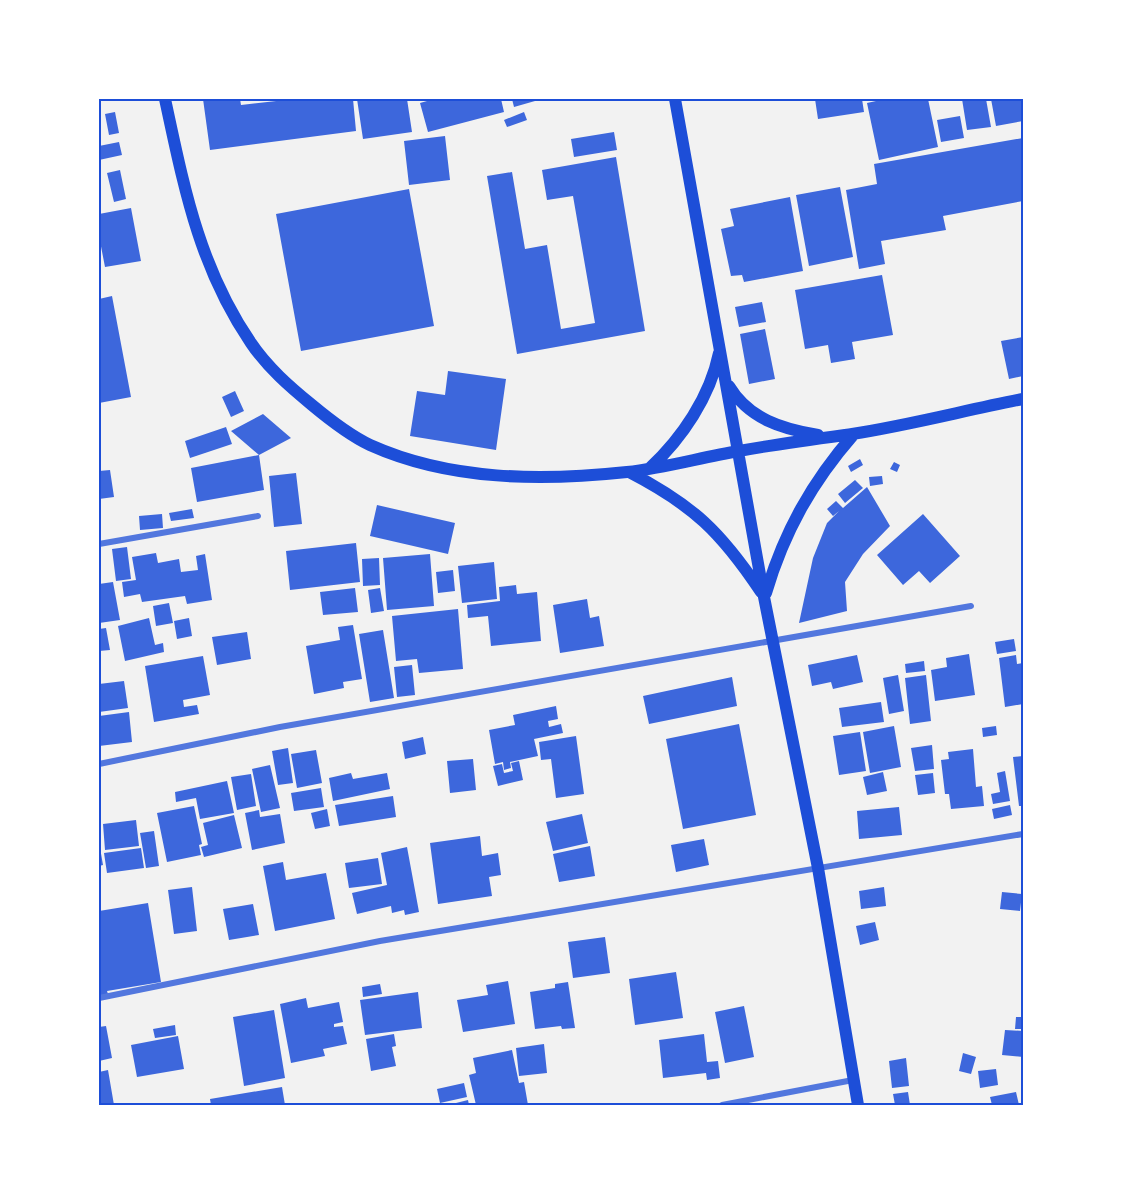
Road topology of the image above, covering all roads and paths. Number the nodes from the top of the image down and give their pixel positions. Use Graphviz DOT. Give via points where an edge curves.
graph roads {
  1 [pos="165,99"];
  2 [pos="675,99"];
  3 [pos="720,346"];
  4 [pos="726,380"];
  5 [pos="1023,399"];
  6 [pos="854,434"];
  7 [pos="827,436"];
  8 [pos="738,451"];
  9 [pos="649,468"];
  10 [pos="629,472"];
  11 [pos="258,516"];
  12 [pos="99,544"];
  13 [pos="764,597"];
  14 [pos="971,606"];
  15 [pos="773,640"];
  16 [pos="99,764"];
  17 [pos="1023,834"];
  18 [pos="818,868"];
  19 [pos="99,998"];
  20 [pos="853,1080"];
  21 [pos="722,1105"];
  22 [pos="858,1105"];
  1 -- 10 [label="main road" via="189,210 209,267 252,345 287,385 334,423 368,444 445,469 542,477"];
  2 -- 3 [label="main road"];
  3 -- 4 [label="main road"];
  3 -- 9 [label="main road" via="710,383 693,414 673,444"];
  4 -- 7 [label="main road" via="749,410 764,420"];
  4 -- 8 [label="main road"];
  5 -- 6 [label="main road"];
  6 -- 7 [label="main road"];
  6 -- 13 [label="main road" via="803,501 778,554"];
  7 -- 8 [label="main road"];
  8 -- 9 [label="main road"];
  8 -- 13 [label="main road"];
  9 -- 10 [label="main road"];
  10 -- 13 [label="main road" via="690,509 716,532"];
  11 -- 12 [label="street"];
  13 -- 15 [label="main road"];
  14 -- 15 [label="street"];
  15 -- 16 [label="street" via="280,727"];
  15 -- 18 [label="main road"];
  17 -- 18 [label="street"];
  18 -- 19 [label="street" via="380,941"];
  18 -- 20 [label="main road"];
  20 -- 21 [label="street"];
  20 -- 22 [label="main road"];
}
